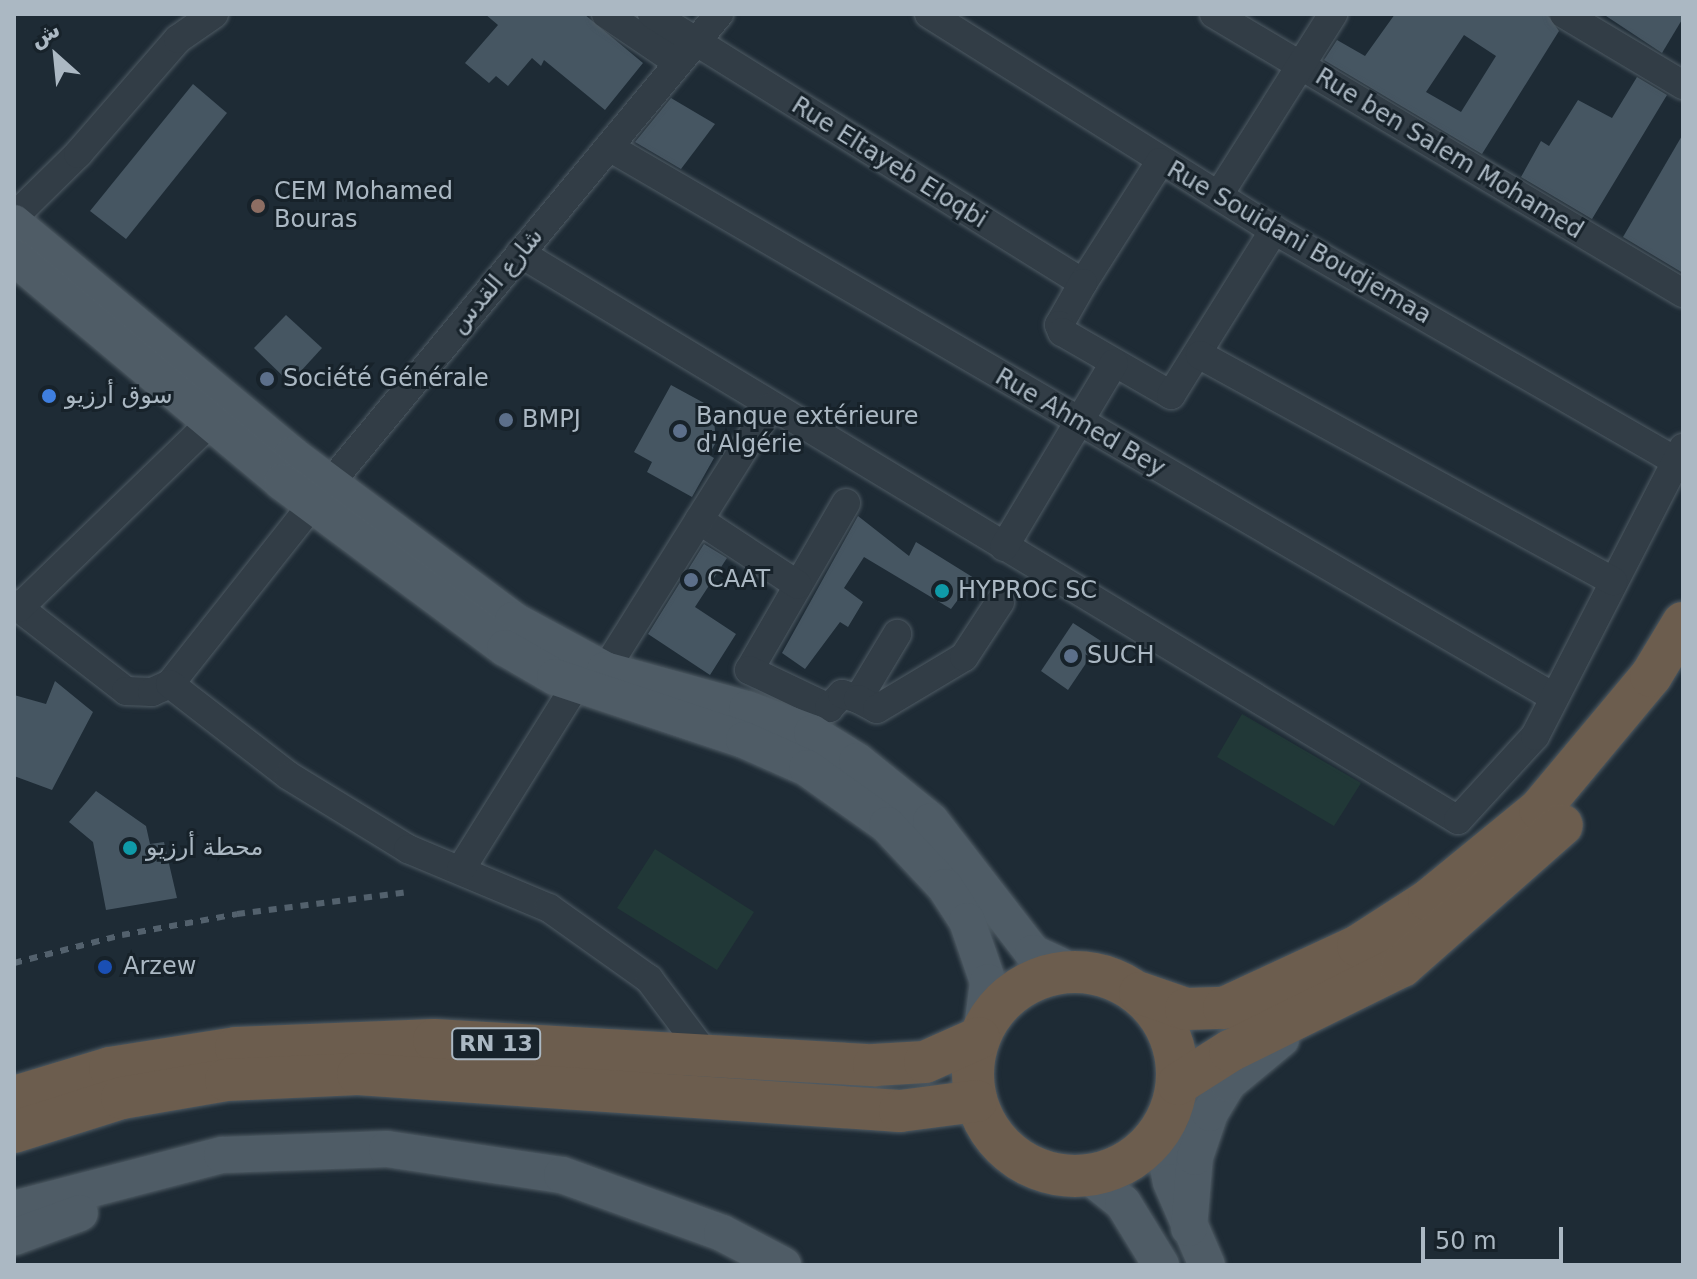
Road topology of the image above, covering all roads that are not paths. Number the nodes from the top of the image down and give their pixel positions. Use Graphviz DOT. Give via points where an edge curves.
graph roads {
  1 [pos="214,14"];
  2 [pos="606,14"];
  3 [pos="652,14"];
  4 [pos="719,14"];
  5 [pos="929,14"];
  6 [pos="1214,14"];
  7 [pos="1333,14"];
  8 [pos="1564,14"];
  9 [pos="686,52"];
  10 [pos="1303,66"];
  11 [pos="1683,85"];
  12 [pos="609,147"];
  13 [pos="1160,162"];
  14 [pos="1220,193"];
  15 [pos="14,217"];
  16 [pos="14,223"];
  17 [pos="1274,230"];
  18 [pos="520,253"];
  19 [pos="14,257"];
  20 [pos="1083,283"];
  21 [pos="1683,293"];
  22 [pos="1200,355"];
  23 [pos="1114,363"];
  24 [pos="770,407"];
  25 [pos="211,422"];
  26 [pos="1078,422"];
  27 [pos="1680,455"];
  28 [pos="320,494"];
  29 [pos="846,503"];
  30 [pos="699,520"];
  31 [pos="1004,547"];
  32 [pos="1613,581"];
  33 [pos="798,585"];
  34 [pos="1000,602"];
  35 [pos="17,606"];
  36 [pos="1683,623"];
  37 [pos="897,634"];
  38 [pos="591,677"];
  39 [pos="1683,678"];
  40 [pos="161,688"];
  41 [pos="1552,696"];
  42 [pos="858,699"];
  43 [pos="702,711"];
  44 [pos="461,869"];
  45 [pos="1402,966"];
  46 [pos="1072,971"];
  47 [pos="1140,993"];
  48 [pos="981,1034"];
  49 [pos="706,1055"];
  50 [pos="14,1097"];
  51 [pos="1174,1100"];
  52 [pos="976,1101"];
  53 [pos="14,1132"];
  54 [pos="1089,1176"];
  55 [pos="14,1209"];
  56 [pos="1189,1228"];
  57 [pos="14,1237"];
  58 [pos="735,1265"];
  59 [pos="783,1265"];
  60 [pos="1161,1265"];
  61 [pos="1207,1265"];
  1 -- 15 [label="street" via="178,39 78,154"];
  2 -- 9 [label="street"];
  3 -- 9 [label="street"];
  4 -- 9 [label="street, شارع القدس"];
  5 -- 13 [label="street, Rue Souidani Boudjemaa"];
  6 -- 10 [label="street, Rue ben Salem Mohamed"];
  7 -- 10 [label="street"];
  8 -- 11 [label="street"];
  9 -- 12 [label="street, شارع القدس"];
  9 -- 20 [label="street, Rue Eltayeb Eloqbi"];
  10 -- 14 [label="street"];
  10 -- 21 [label="street, Rue ben Salem Mohamed"];
  12 -- 18 [label="street, شارع القدس"];
  12 -- 26 [label="street, Rue Ahmed Bey"];
  13 -- 14 [label="street, Rue Souidani Boudjemaa"];
  13 -- 20 [label="street"];
  14 -- 17 [label="street, Rue Souidani Boudjemaa"];
  16 -- 28 [label="main road"];
  17 -- 22 [label="street"];
  17 -- 27 [label="street, Rue Souidani Boudjemaa"];
  18 -- 24 [label="street"];
  18 -- 28 [label="street, شارع القدس"];
  19 -- 25 [label="main road"];
  20 -- 23 [label="street" via="1059,329"];
  22 -- 23 [label="street" via="1171,395"];
  22 -- 32 [label="street"];
  23 -- 26 [label="street"];
  24 -- 30 [label="street"];
  24 -- 31 [label="street"];
  25 -- 28 [label="main road"];
  25 -- 35 [label="street"];
  26 -- 31 [label="street"];
  26 -- 41 [label="street, Rue Ahmed Bey"];
  27 -- 32 [label="street"];
  28 -- 38 [label="main road"];
  28 -- 40 [label="street, شارع القدس"];
  29 -- 33 [label="street"];
  30 -- 33 [label="street"];
  30 -- 38 [label="street"];
  31 -- 41 [label="street" via="1458,820 1535,736"];
  32 -- 41 [label="street"];
  33 -- 42 [label="street" via="749,670 829,708 842,694"];
  34 -- 42 [label="street" via="964,657 877,709"];
  35 -- 40 [label="street" via="126,691"];
  36 -- 47 [label="highway" via="1633,699 1540,809 1429,900 1358,946 1224,1008 1186,1009"];
  37 -- 42 [label="street"];
  38 -- 43 [label="main road"];
  38 -- 44 [label="street"];
  39 -- 45 [label="highway" via="1558,830"];
  40 -- 44 [label="street" via="408,849"];
  43 -- 46 [label="main road" via="812,733 889,784 941,833 1033,953"];
  43 -- 48 [label="main road" via="807,768 887,825 916,854 967,921 984,962 989,1001"];
  44 -- 49 [label="street" via="549,908 649,979"];
  45 -- 51 [label="highway" via="1230,1051"];
  45 -- 56 [label="main road" via="1252,1058 1228,1083 1210,1113 1195,1157"];
  46 -- 47 [label="highway" via="1120,980"];
  46 -- 48 [label="highway" via="1019,987"];
  47 -- 51 [label="highway" via="1163,1019 1172,1040"];
  48 -- 49 [label="highway, RN 13" via="925,1062 874,1065"];
  48 -- 52 [label="highway" via="972,1080"];
  49 -- 50 [label="highway, RN 13" via="434,1040 236,1048 110,1068"];
  51 -- 54 [label="highway" via="1150,1145 1122,1166"];
  51 -- 56 [label="main road" via="1166,1157"];
  52 -- 53 [label="highway, RN 13" via="900,1111 358,1074 226,1080 122,1098"];
  52 -- 54 [label="highway" via="988,1128 1031,1167"];
  54 -- 60 [label="main road" via="1123,1203"];
  55 -- 59 [label="main road" via="222,1155 387,1149 562,1175 722,1233"];
  56 -- 61 [label="main road"];
  57 -- 58 [label="main road" via="54,1219 233,1176 394,1173 569,1198"];
}
